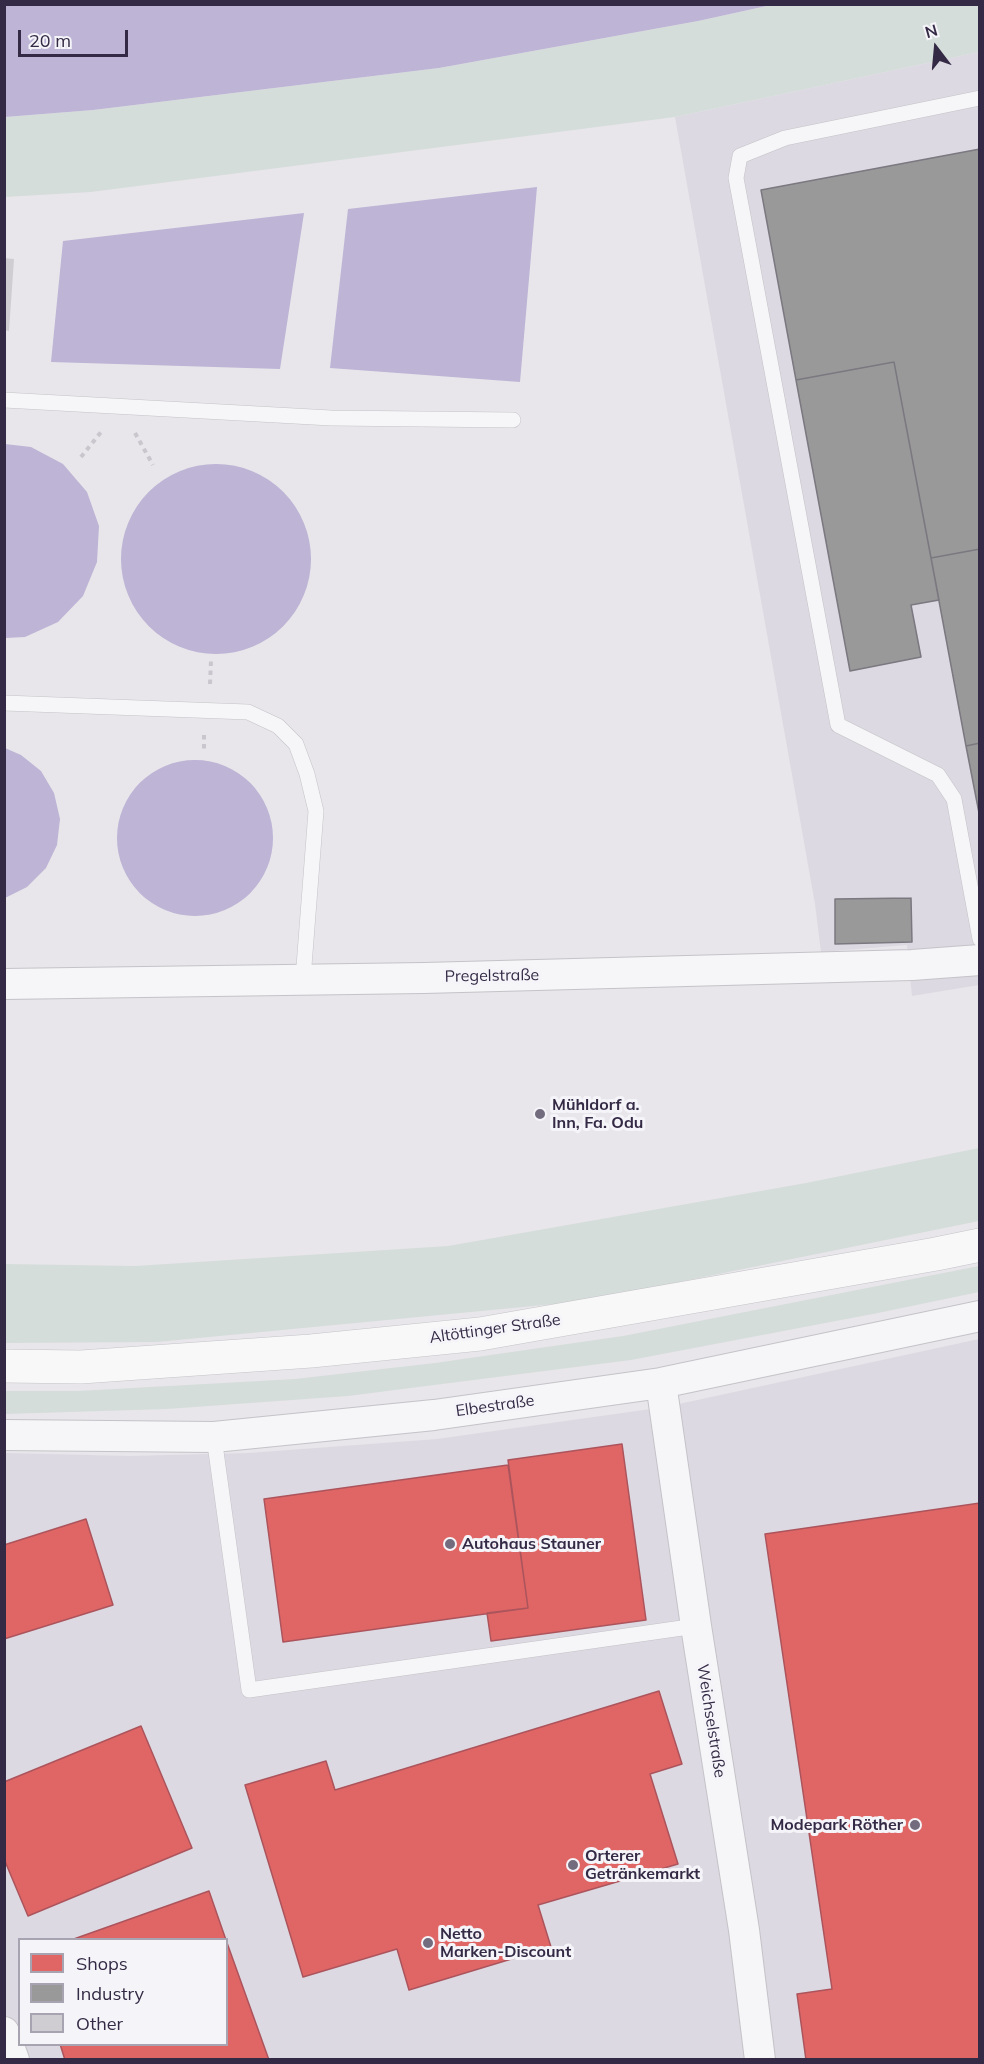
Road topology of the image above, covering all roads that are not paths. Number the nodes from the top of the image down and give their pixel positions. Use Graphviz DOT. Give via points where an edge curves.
graph roads {
  1 [pos="980,98"];
  2 [pos="4,400"];
  3 [pos="513,420"];
  4 [pos="4,703"];
  5 [pos="980,939"];
  6 [pos="980,960"];
  7 [pos="303,979"];
  8 [pos="4,984"];
  9 [pos="980,1245"];
  10 [pos="980,1316"];
  11 [pos="4,1366"];
  12 [pos="661,1383"];
  13 [pos="4,1435"];
  14 [pos="214,1437"];
  15 [pos="696,1626"];
  16 [pos="4,2032"];
  17 [pos="14,2060"];
  18 [pos="760,2060"];
  1 -- 5 [label="lane" via="785,138 740,156 736,178 838,725 938,776 954,799"];
  2 -- 3 [label="lane" via="331,418"];
  4 -- 7 [label="lane" via="248,712 279,726 296,744 316,811"];
  6 -- 7 [label="street, Pregelstraße" via="902,966"];
  7 -- 8 [label="street, Pregelstraße"];
  9 -- 11 [label="main road, Altöttinger Straße" via="480,1334 311,1351 93,1366"];
  10 -- 12 [label="street, Elbestraße"];
  12 -- 14 [label="street, Elbestraße" via="434,1415"];
  12 -- 15 [label="street, Weichselstraße"];
  13 -- 14 [label="street, Elbestraße"];
  14 -- 15 [label="lane" via="249,1690"];
  15 -- 18 [label="street, Weichselstraße" via="744,1930"];
  16 -- 17 [label="street"];
}
